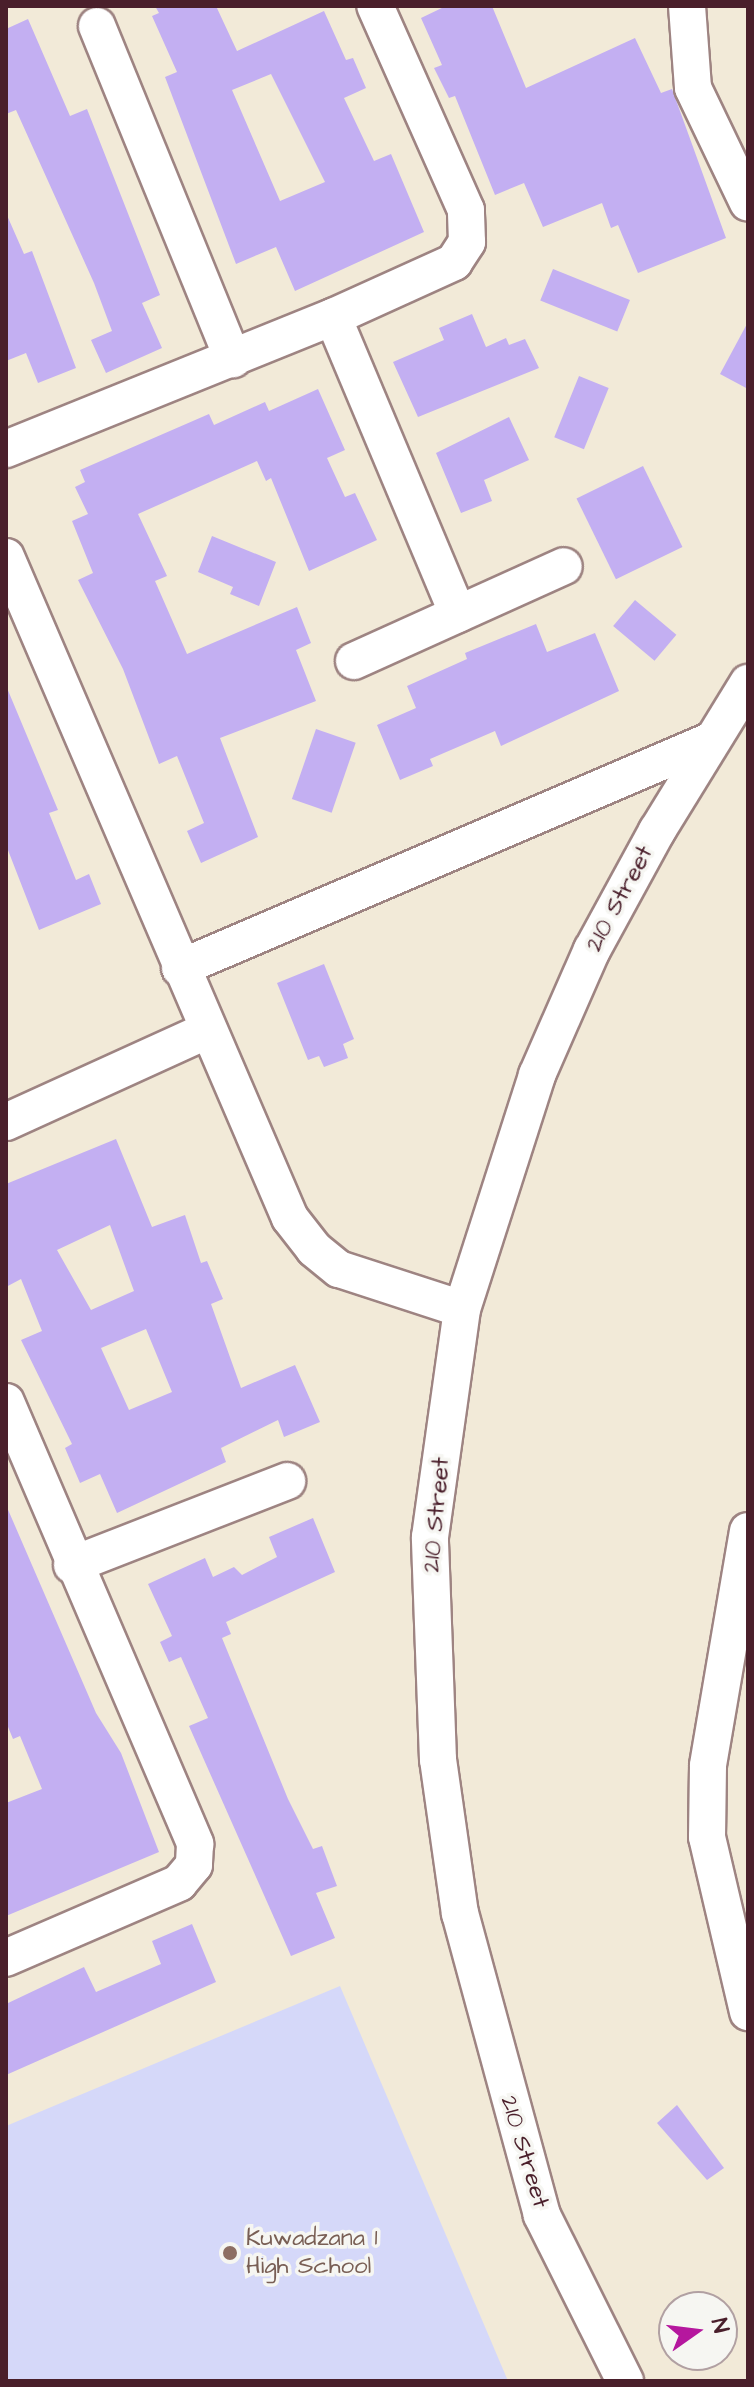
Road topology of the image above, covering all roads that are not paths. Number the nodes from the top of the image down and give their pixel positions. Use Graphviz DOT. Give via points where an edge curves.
graph roads {
  1 [pos="375,6"];
  2 [pos="687,6"];
  3 [pos="97,26"];
  4 [pos="748,203"];
  5 [pos="333,317"];
  6 [pos="233,359"];
  7 [pos="6,449"];
  8 [pos="6,557"];
  9 [pos="564,566"];
  10 [pos="458,614"];
  11 [pos="354,661"];
  12 [pos="748,683"];
  13 [pos="710,741"];
  14 [pos="180,968"];
  15 [pos="206,1031"];
  16 [pos="6,1122"];
  17 [pos="462,1309"];
  18 [pos="9,1416"];
  19 [pos="287,1481"];
  20 [pos="748,1531"];
  21 [pos="72,1565"];
  22 [pos="742,1601"];
  23 [pos="6,1958"];
  24 [pos="741,1960"];
  25 [pos="748,2012"];
  26 [pos="625,2381"];
  1 -- 5 [label="street" via="466,210 467,242 454,262"];
  2 -- 4 [label="street" via="693,88"];
  3 -- 6 [label="street"];
  5 -- 6 [label="street"];
  5 -- 10 [label="street"];
  6 -- 7 [label="street"];
  8 -- 14 [label="street"];
  9 -- 10 [label="street"];
  10 -- 11 [label="street"];
  12 -- 13 [label="street, 210 Street"];
  13 -- 14 [label="street"];
  13 -- 17 [label="street, 210 Street" via="564,1009 537,1075"];
  14 -- 15 [label="street"];
  15 -- 16 [label="street"];
  15 -- 17 [label="street" via="290,1218 314,1249 339,1269"];
  17 -- 26 [label="street, 210 Street" via="430,1537 438,1760 460,1914 542,2215"];
  18 -- 21 [label="street"];
  19 -- 21 [label="street"];
  20 -- 22 [label="street"];
  21 -- 23 [label="street" via="195,1844 194,1865 179,1883"];
  22 -- 24 [label="street" via="708,1766 707,1837"];
  24 -- 25 [label="street"];
}
